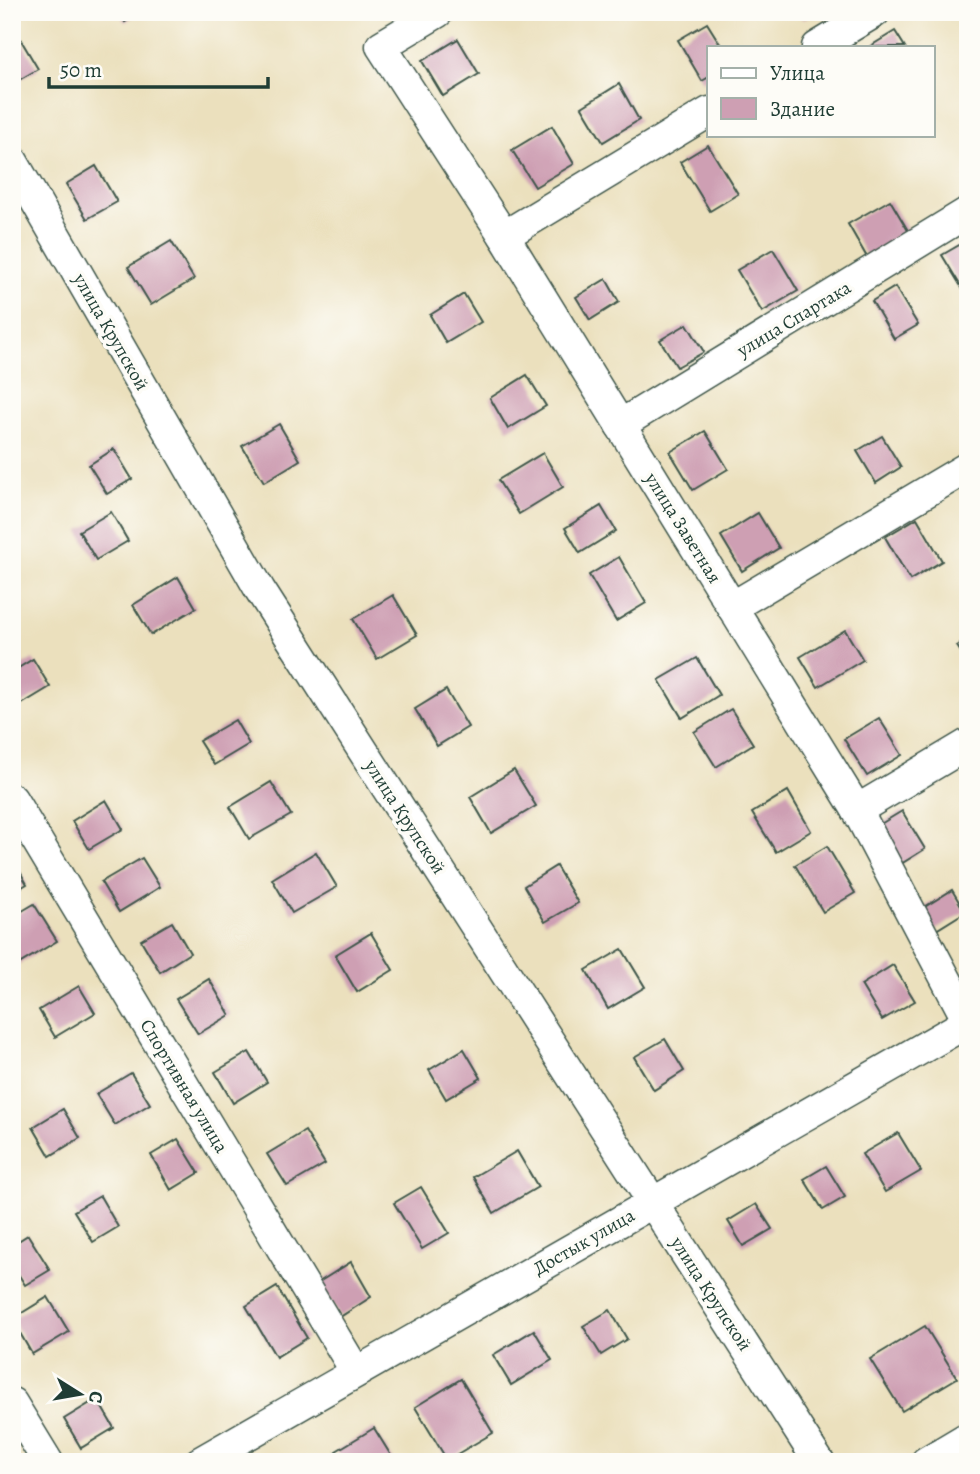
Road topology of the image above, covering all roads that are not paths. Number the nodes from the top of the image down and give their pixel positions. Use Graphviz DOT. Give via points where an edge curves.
graph roads {
  1 [pos="438,12"];
  2 [pos="875,12"];
  3 [pos="819,46"];
  4 [pos="707,114"];
  5 [pos="12,160"];
  6 [pos="968,212"];
  7 [pos="504,236"];
  8 [pos="620,425"];
  9 [pos="968,467"];
  10 [pos="732,607"];
  11 [pos="968,744"];
  12 [pos="12,799"];
  13 [pos="858,810"];
  14 [pos="968,1022"];
  15 [pos="653,1203"];
  16 [pos="356,1372"];
  17 [pos="12,1403"];
  18 [pos="968,1437"];
  19 [pos="48,1462"];
  20 [pos="200,1462"];
  21 [pos="818,1462"];
  22 [pos="926,1462"];
  1 -- 7 [label="street, улица Заветная" via="381,46"];
  2 -- 3 [label="street"];
  4 -- 7 [label="street"];
  5 -- 15 [label="street, улица Крупской" via="260,590"];
  6 -- 8 [label="street, улица Спартака"];
  7 -- 8 [label="street, улица Заветная"];
  8 -- 10 [label="street, улица Заветная"];
  9 -- 10 [label="street"];
  10 -- 13 [label="street, улица Заветная"];
  11 -- 13 [label="street"];
  12 -- 16 [label="street, Спортивная улица"];
  13 -- 14 [label="street, улица Заветная"];
  14 -- 15 [label="street, Достык улица"];
  15 -- 16 [label="street, Достык улица"];
  15 -- 21 [label="street, улица Крупской"];
  16 -- 20 [label="street, Достык улица"];
  17 -- 19 [label="street"];
  18 -- 22 [label="street"];
}
